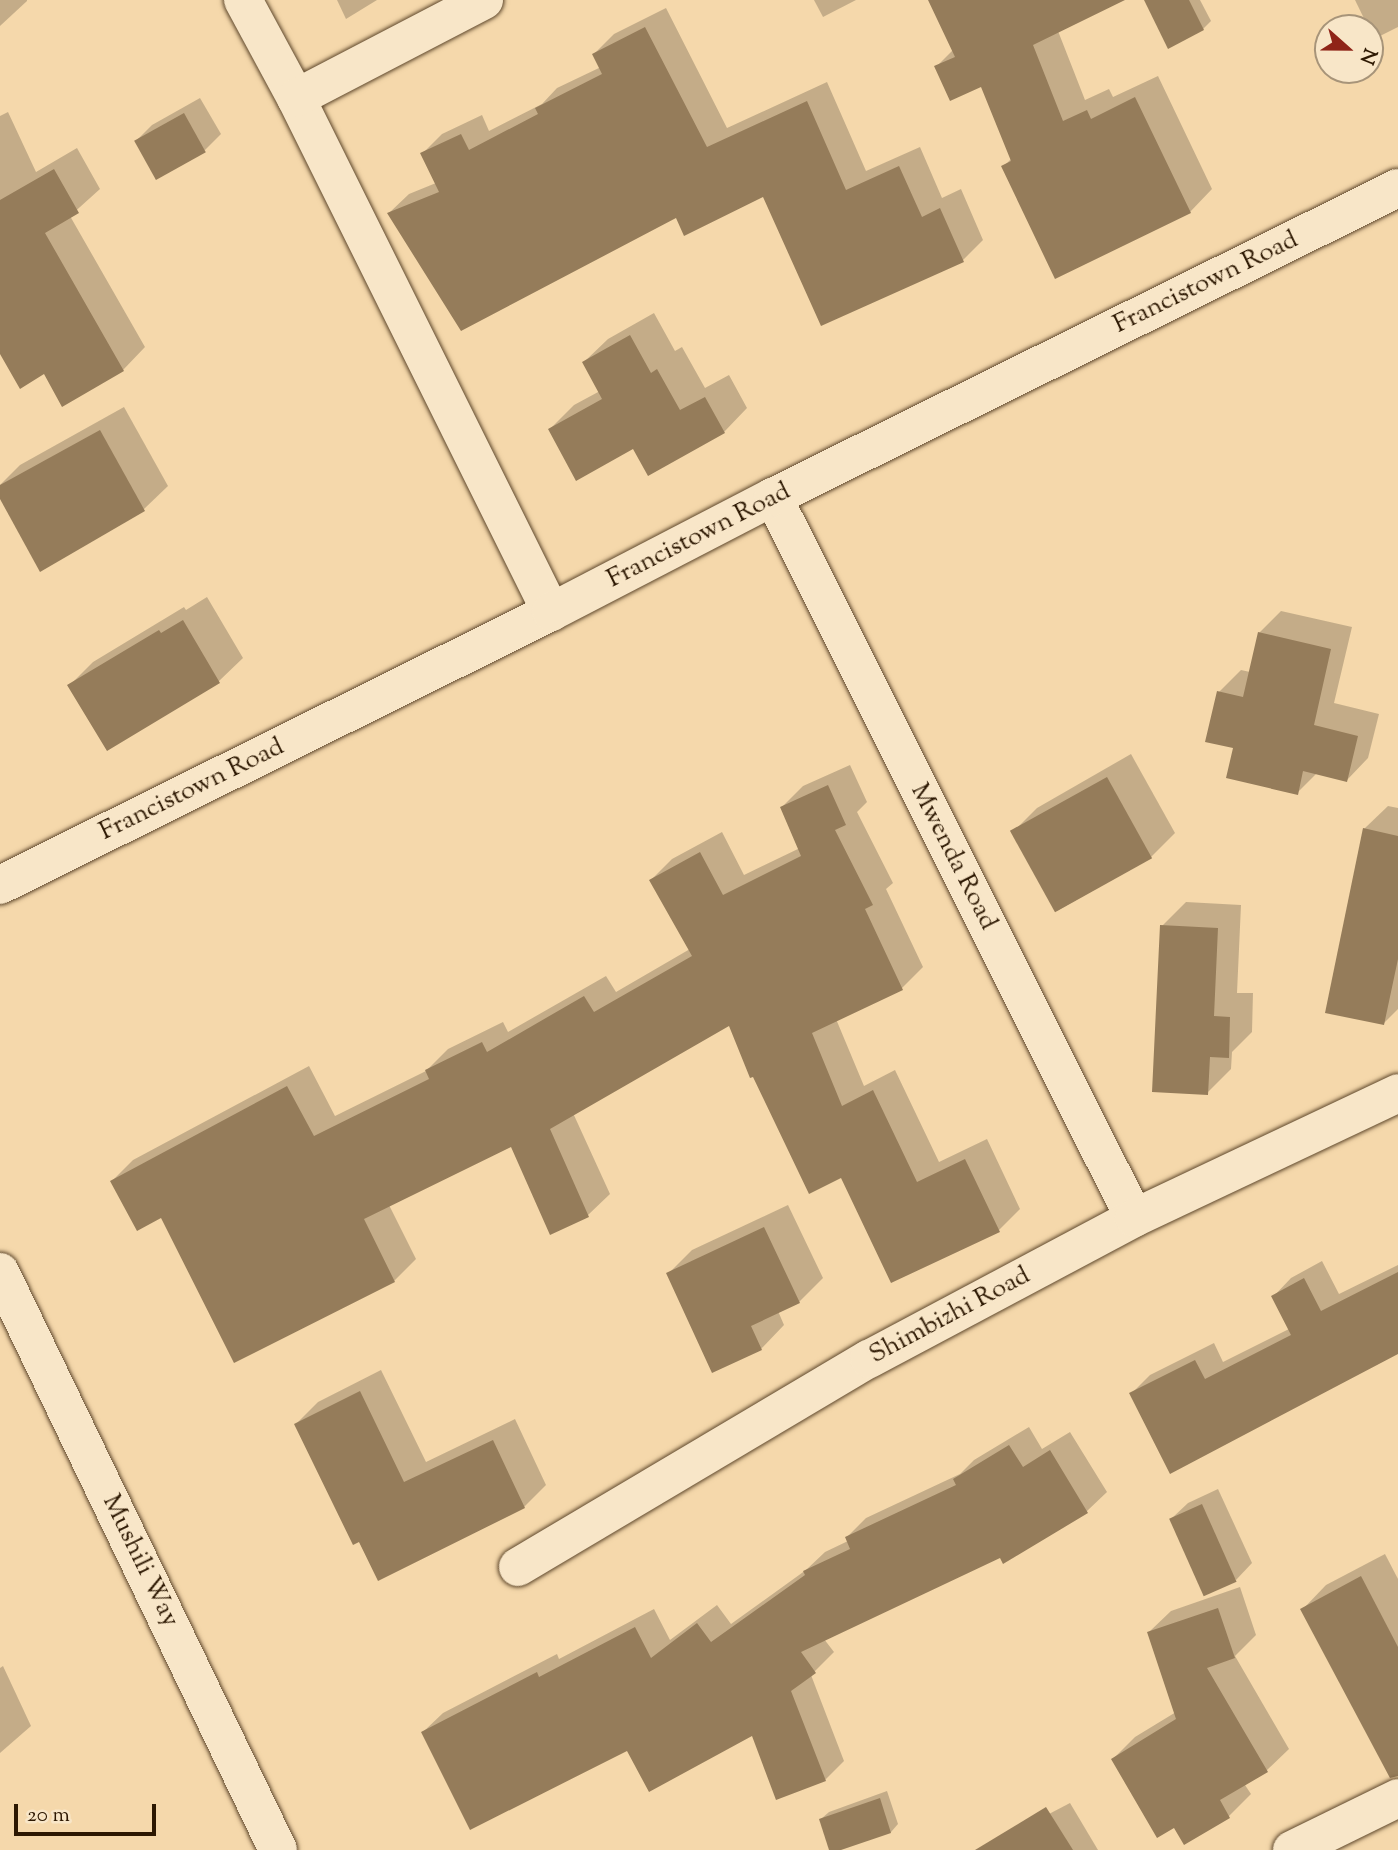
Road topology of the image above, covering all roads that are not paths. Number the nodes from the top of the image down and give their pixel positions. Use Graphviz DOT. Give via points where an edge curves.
graph roads {
  1 [pos="243,0"];
  2 [pos="484,0"];
  3 [pos="296,99"];
  4 [pos="1398,188"];
  5 [pos="773,497"];
  6 [pos="551,612"];
  7 [pos="0,885"];
  8 [pos="1398,1093"];
  9 [pos="1134,1218"];
  10 [pos="0,1272"];
  11 [pos="518,1567"];
  12 [pos="1398,1798"];
  13 [pos="278,1850"];
  14 [pos="1292,1850"];
  1 -- 3 [label="street"];
  2 -- 3 [label="street"];
  3 -- 6 [label="street"];
  4 -- 5 [label="street, Francistown Road"];
  5 -- 6 [label="street, Francistown Road"];
  5 -- 9 [label="street, Mwenda Road"];
  6 -- 7 [label="street, Francistown Road"];
  8 -- 9 [label="street, Shimbizhi Road"];
  9 -- 11 [label="street, Shimbizhi Road" via="869,1359"];
  10 -- 13 [label="street, Mushili Way"];
  12 -- 14 [label="street"];
}
